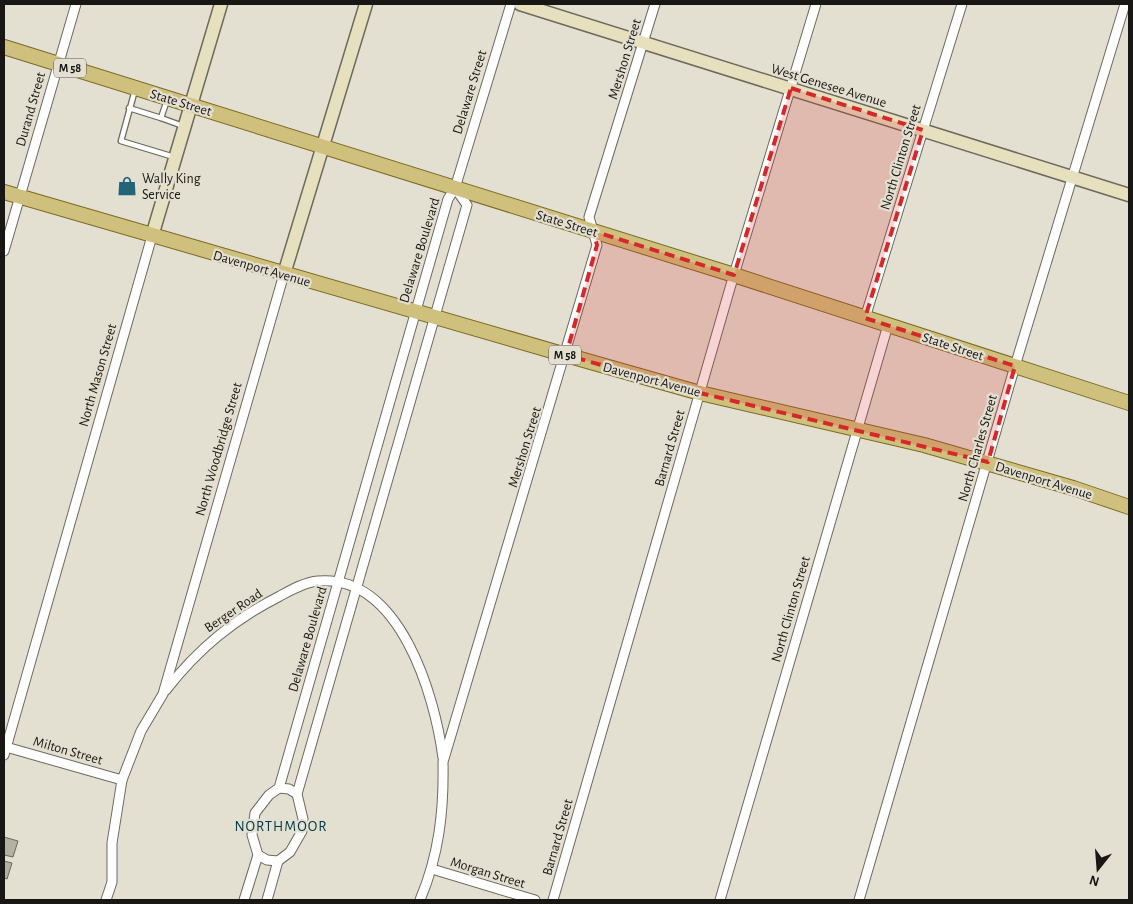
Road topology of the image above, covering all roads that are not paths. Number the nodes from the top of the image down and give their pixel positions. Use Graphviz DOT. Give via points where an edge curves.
graph roads {
  1 [pos="76,4"];
  2 [pos="221,4"];
  3 [pos="366,4"];
  4 [pos="511,4"];
  5 [pos="520,4"];
  6 [pos="655,4"];
  7 [pos="816,4"];
  8 [pos="962,4"];
  9 [pos="1125,4"];
  10 [pos="643,42"];
  11 [pos="4,47"];
  12 [pos="57,64"];
  13 [pos="136,88"];
  14 [pos="790,88"];
  15 [pos="167,98"];
  16 [pos="190,105"];
  17 [pos="129,108"];
  18 [pos="161,118"];
  19 [pos="183,126"];
  20 [pos="922,130"];
  21 [pos="321,147"];
  22 [pos="174,157"];
  23 [pos="1073,177"];
  24 [pos="455,188"];
  25 [pos="4,192"];
  26 [pos="1129,195"];
  27 [pos="19,197"];
  28 [pos="593,231"];
  29 [pos="152,236"];
  30 [pos="4,251"];
  31 [pos="284,274"];
  32 [pos="734,275"];
  33 [pos="415,312"];
  34 [pos="435,318"];
  35 [pos="865,318"];
  36 [pos="888,325"];
  37 [pos="566,355"];
  38 [pos="1015,366"];
  39 [pos="700,393"];
  40 [pos="1129,403"];
  41 [pos="857,430"];
  42 [pos="988,462"];
  43 [pos="1129,507"];
  44 [pos="337,583"];
  45 [pos="357,588"];
  46 [pos="163,694"];
  47 [pos="5,751"];
  48 [pos="443,762"];
  49 [pos="122,780"];
  50 [pos="279,788"];
  51 [pos="297,794"];
  52 [pos="258,855"];
  53 [pos="278,861"];
  54 [pos="432,870"];
  55 [pos="112,882"];
  56 [pos="106,900"];
  57 [pos="114,900"];
  58 [pos="244,900"];
  59 [pos="267,900"];
  60 [pos="420,900"];
  61 [pos="535,900"];
  62 [pos="553,900"];
  63 [pos="720,900"];
  64 [pos="859,900"];
  1 -- 12 [label="street, Durand Street"];
  2 -- 16 [label="street, North Mason Street"];
  3 -- 21 [label="street, North Woodbridge Street"];
  4 -- 24 [label="street, Delaware Street"];
  5 -- 10 [label="street, West Genesee Avenue"];
  6 -- 10 [label="street, Mershon Street"];
  7 -- 14 [label="street, Barnard Street"];
  8 -- 20 [label="street, North Clinton Street"];
  9 -- 23 [label="street, North Charles Street"];
  10 -- 14 [label="street, West Genesee Avenue"];
  10 -- 28 [label="street, Mershon Street" via="589,217"];
  11 -- 12 [label="main road, State Street / M 58"];
  12 -- 13 [label="main road, State Street / M 58"];
  12 -- 27 [label="street, Durand Street"];
  13 -- 15 [label="main road, State Street / M 58"];
  13 -- 17 [label="lane"];
  14 -- 20 [label="street, West Genesee Avenue"];
  14 -- 32 [label="street, Barnard Street"];
  15 -- 16 [label="main road, State Street / M 58"];
  15 -- 18 [label="lane"];
  16 -- 19 [label="street, North Mason Street"];
  16 -- 21 [label="main road, State Street / M 58"];
  17 -- 18 [label="lane"];
  17 -- 22 [label="lane" via="121,141"];
  18 -- 19 [label="lane"];
  19 -- 22 [label="street, North Mason Street"];
  20 -- 23 [label="street, West Genesee Avenue"];
  20 -- 35 [label="street, North Clinton Street"];
  21 -- 24 [label="main road, State Street / M 58"];
  21 -- 31 [label="street, North Woodbridge Street"];
  22 -- 29 [label="street, North Mason Street"];
  23 -- 26 [label="street, West Genesee Avenue"];
  23 -- 38 [label="street, North Charles Street"];
  24 -- 28 [label="main road, State Street / M 58"];
  24 -- 33 [label="street, Delaware Boulevard" via="448,199"];
  24 -- 34 [label="street, Delaware Boulevard" via="467,205"];
  25 -- 27 [label="main road, Davenport Avenue / M 58"];
  27 -- 29 [label="main road, Davenport Avenue / M 58"];
  27 -- 30 [label="street, Durand Street"];
  28 -- 32 [label="main road, State Street / M 58"];
  28 -- 37 [label="street, Mershon Street" via="597,245"];
  29 -- 31 [label="main road, Davenport Avenue / M 58"];
  29 -- 47 [label="street, North Mason Street"];
  31 -- 33 [label="main road, Davenport Avenue / M 58"];
  31 -- 46 [label="street, North Woodbridge Street"];
  32 -- 35 [label="main road, State Street / M 58"];
  32 -- 39 [label="street, Barnard Street"];
  33 -- 34 [label="main road, Davenport Avenue / M 58"];
  33 -- 44 [label="street, Delaware Boulevard"];
  34 -- 37 [label="main road, Davenport Avenue / M 58"];
  34 -- 45 [label="street, Delaware Boulevard"];
  35 -- 36 [label="main road, State Street / M 58"];
  36 -- 38 [label="main road, State Street / M 58"];
  36 -- 41 [label="street, North Clinton Street"];
  37 -- 39 [label="main road, Davenport Avenue / M 58"];
  37 -- 48 [label="street, Mershon Street"];
  38 -- 40 [label="main road, State Street / M 58"];
  38 -- 42 [label="street, North Charles Street"];
  39 -- 41 [label="main road, Davenport Avenue / M 58"];
  39 -- 62 [label="street, Barnard Street"];
  41 -- 42 [label="main road, Davenport Avenue / M 58"];
  41 -- 63 [label="street, North Clinton Street"];
  42 -- 43 [label="main road, Davenport Avenue / M 58"];
  42 -- 64 [label="street, North Charles Street"];
  44 -- 45 [label="street, Berger Road"];
  44 -- 46 [label="street, Berger Road" via="318,581 294,588 254,610 189,661"];
  44 -- 50 [label="street, Delaware Boulevard"];
  45 -- 48 [label="street" via="372,596 390,616 420,668 437,719"];
  45 -- 51 [label="street, Delaware Boulevard"];
  46 -- 49 [label="street, North Woodbridge Street" via="141,731"];
  47 -- 49 [label="street, Milton Street"];
  48 -- 54 [label="street, Mershon Street" via="443,817"];
  49 -- 55 [label="street, North Woodbridge Street" via="112,843"];
  50 -- 51 [label="street"];
  50 -- 52 [label="street" via="268,795 256,813 252,835"];
  51 -- 53 [label="street, Delaware Boulevard" via="303,819 302,831 290,852"];
  52 -- 53 [label="street"];
  52 -- 58 [label="street"];
  53 -- 59 [label="street, Delaware Boulevard"];
  54 -- 60 [label="street, Mershon Street"];
  54 -- 61 [label="street, Morgan Street"];
  55 -- 56 [label="street, North Woodbridge Street"];
  55 -- 57 [label="street"];
}
